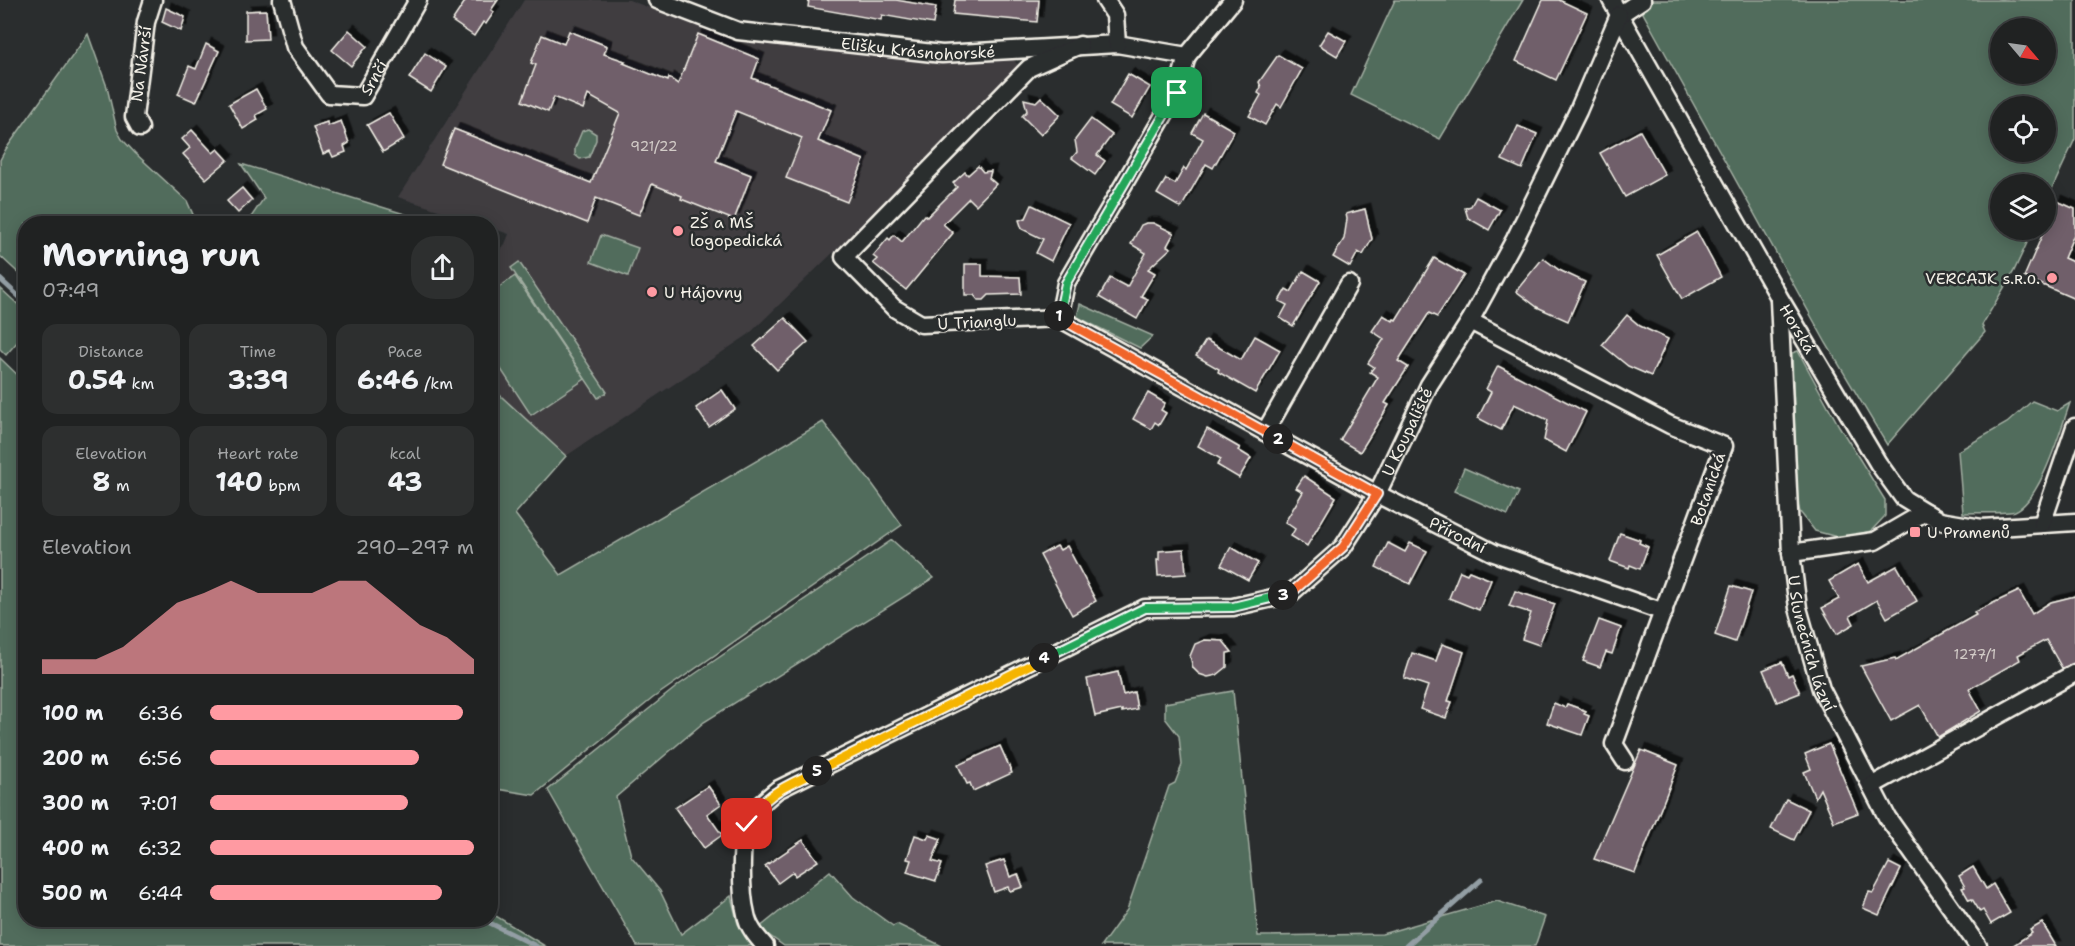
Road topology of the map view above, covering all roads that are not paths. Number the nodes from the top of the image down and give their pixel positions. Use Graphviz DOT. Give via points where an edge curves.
graph roads {
  1 [pos="153,0"];
  2 [pos="282,0"];
  3 [pos="418,0"];
  4 [pos="657,0"];
  5 [pos="1105,0"];
  6 [pos="1233,0"];
  7 [pos="1642,0"];
  8 [pos="1615,7"];
  9 [pos="1117,44"];
  10 [pos="1080,45"];
  11 [pos="1187,56"];
  12 [pos="140,128"];
  13 [pos="1349,284"];
  14 [pos="1779,297"];
  15 [pos="1059,318"];
  16 [pos="1470,321"];
  17 [pos="2075,427"];
  18 [pos="1265,432"];
  19 [pos="1377,494"];
  20 [pos="1925,512"];
  21 [pos="2075,522"];
  22 [pos="2042,524"];
  23 [pos="1791,553"];
  24 [pos="1664,612"];
  25 [pos="2075,673"];
  26 [pos="1625,761"];
  27 [pos="1870,786"];
  28 [pos="765,946"];
  29 [pos="1978,946"];
  1 -- 12 [label="street, Na Návrší" via="146,22 134,117"];
  2 -- 3 [label="street, Srnčí" via="295,47 329,94 363,96"];
  4 -- 10 [label="street, Elišky Krásnohorské" via="738,31 942,54"];
  5 -- 9 [label="street" via="1115,15"];
  6 -- 11 [label="street"];
  7 -- 8 [label="street"];
  8 -- 14 [label="street, Horská"];
  8 -- 16 [label="street, U Koupaliště" via="1578,111"];
  9 -- 10 [label="street, Elišky Krásnohorské"];
  9 -- 11 [label="street, Elišky Krásnohorské"];
  10 -- 15 [label="street, U Trianglu" via="1029,68 844,257 894,308 921,324"];
  11 -- 15 [label="street" via="1177,93 1066,283"];
  13 -- 18 [label="street"];
  14 -- 20 [label="street, Horská" via="1878,463 1904,499"];
  14 -- 23 [label="street, U Slunečních lázní"];
  15 -- 18 [label="street, Přírodní"];
  16 -- 19 [label="street, U Koupaliště" via="1429,385"];
  16 -- 24 [label="street, Botanická" via="1670,425 1724,446"];
  17 -- 22 [label="street"];
  18 -- 19 [label="street, Přírodní"];
  19 -- 24 [label="street, Přírodní" via="1494,553"];
  19 -- 28 [label="street, U Koupaliště" via="1343,547 1290,594 1233,607 1145,608 777,790 758,806 747,824 741,871 746,915"];
  20 -- 22 [label="street, Horská" via="1940,521 1982,528"];
  20 -- 23 [label="street" via="1875,541"];
  21 -- 22 [label="street, Horská"];
  23 -- 27 [label="street, U Slunečních lázní" via="1798,608 1821,689"];
  24 -- 26 [label="street, Botanická" via="1614,744"];
  25 -- 27 [label="street"];
  27 -- 29 [label="street, U Slunečních lázní" via="1887,818"];
}
